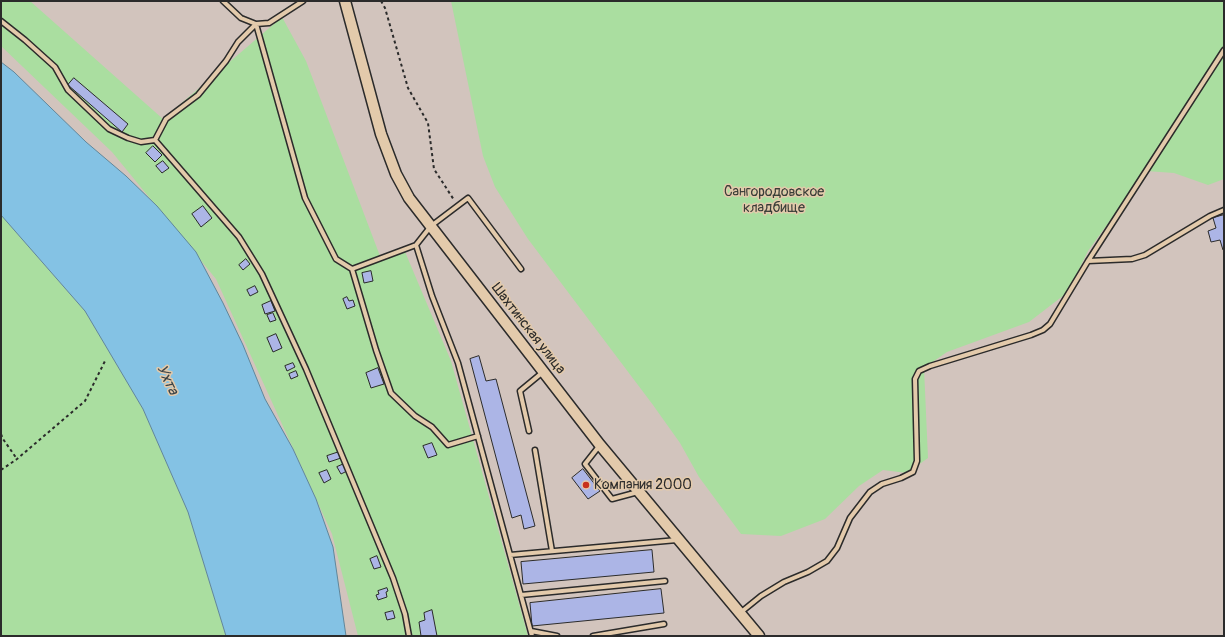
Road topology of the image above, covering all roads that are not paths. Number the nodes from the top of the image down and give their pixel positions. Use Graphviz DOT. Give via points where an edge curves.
graph roads {
  1 [pos="223,1"];
  2 [pos="303,1"];
  3 [pos="345,1"];
  4 [pos="1,21"];
  5 [pos="256,24"];
  6 [pos="1224,50"];
  7 [pos="155,140"];
  8 [pos="1224,210"];
  9 [pos="431,226"];
  10 [pos="416,244"];
  11 [pos="1088,262"];
  12 [pos="352,269"];
  13 [pos="521,269"];
  14 [pos="543,372"];
  15 [pos="529,431"];
  16 [pos="478,436"];
  17 [pos="600,445"];
  18 [pos="535,450"];
  19 [pos="640,492"];
  20 [pos="678,540"];
  21 [pos="552,551"];
  22 [pos="510,555"];
  23 [pos="666,581"];
  24 [pos="521,595"];
  25 [pos="739,613"];
  26 [pos="664,624"];
  27 [pos="531,634"];
  28 [pos="409,636"];
  29 [pos="557,636"];
  30 [pos="595,636"];
  31 [pos="758,636"];
  1 -- 5 [label="lane" via="242,18"];
  2 -- 5 [label="lane" via="270,23"];
  3 -- 9 [label="street, Шахтинская улица" via="382,134 396,174 408,198"];
  4 -- 7 [label="lane" via="55,67 68,90 109,129 141,142"];
  5 -- 7 [label="lane" via="238,42 198,95 166,119"];
  5 -- 12 [label="lane" via="305,198 336,260"];
  6 -- 11 [label="lane"];
  7 -- 28 [label="lane" via="239,237 262,274 306,369 393,578"];
  8 -- 11 [label="lane" via="1145,255 1132,259"];
  9 -- 10 [label="lane"];
  9 -- 13 [label="lane" via="468,198"];
  9 -- 14 [label="street, Шахтинская улица"];
  10 -- 12 [label="lane"];
  10 -- 16 [label="lane" via="432,296 458,363"];
  11 -- 25 [label="lane" via="1050,324 1043,330 919,371 915,379 917,461 912,472 882,484 870,492 850,518 838,548 827,561 784,582"];
  12 -- 16 [label="lane" via="391,393 414,416 432,426 448,445"];
  14 -- 15 [label="lane" via="520,391"];
  14 -- 17 [label="street, Шахтинская улица"];
  16 -- 22 [label="lane"];
  17 -- 19 [label="street, Шахтинская улица"];
  17 -- 19 [label="lane" via="585,464 612,499"];
  18 -- 21 [label="lane"];
  19 -- 20 [label="street, Шахтинская улица"];
  20 -- 21 [label="lane"];
  20 -- 25 [label="street, Шахтинская улица"];
  21 -- 22 [label="lane"];
  22 -- 24 [label="lane"];
  23 -- 24 [label="lane"];
  24 -- 27 [label="lane"];
  25 -- 31 [label="street, Шахтинская улица"];
  26 -- 30 [label="lane"];
  27 -- 29 [label="lane"];
}
